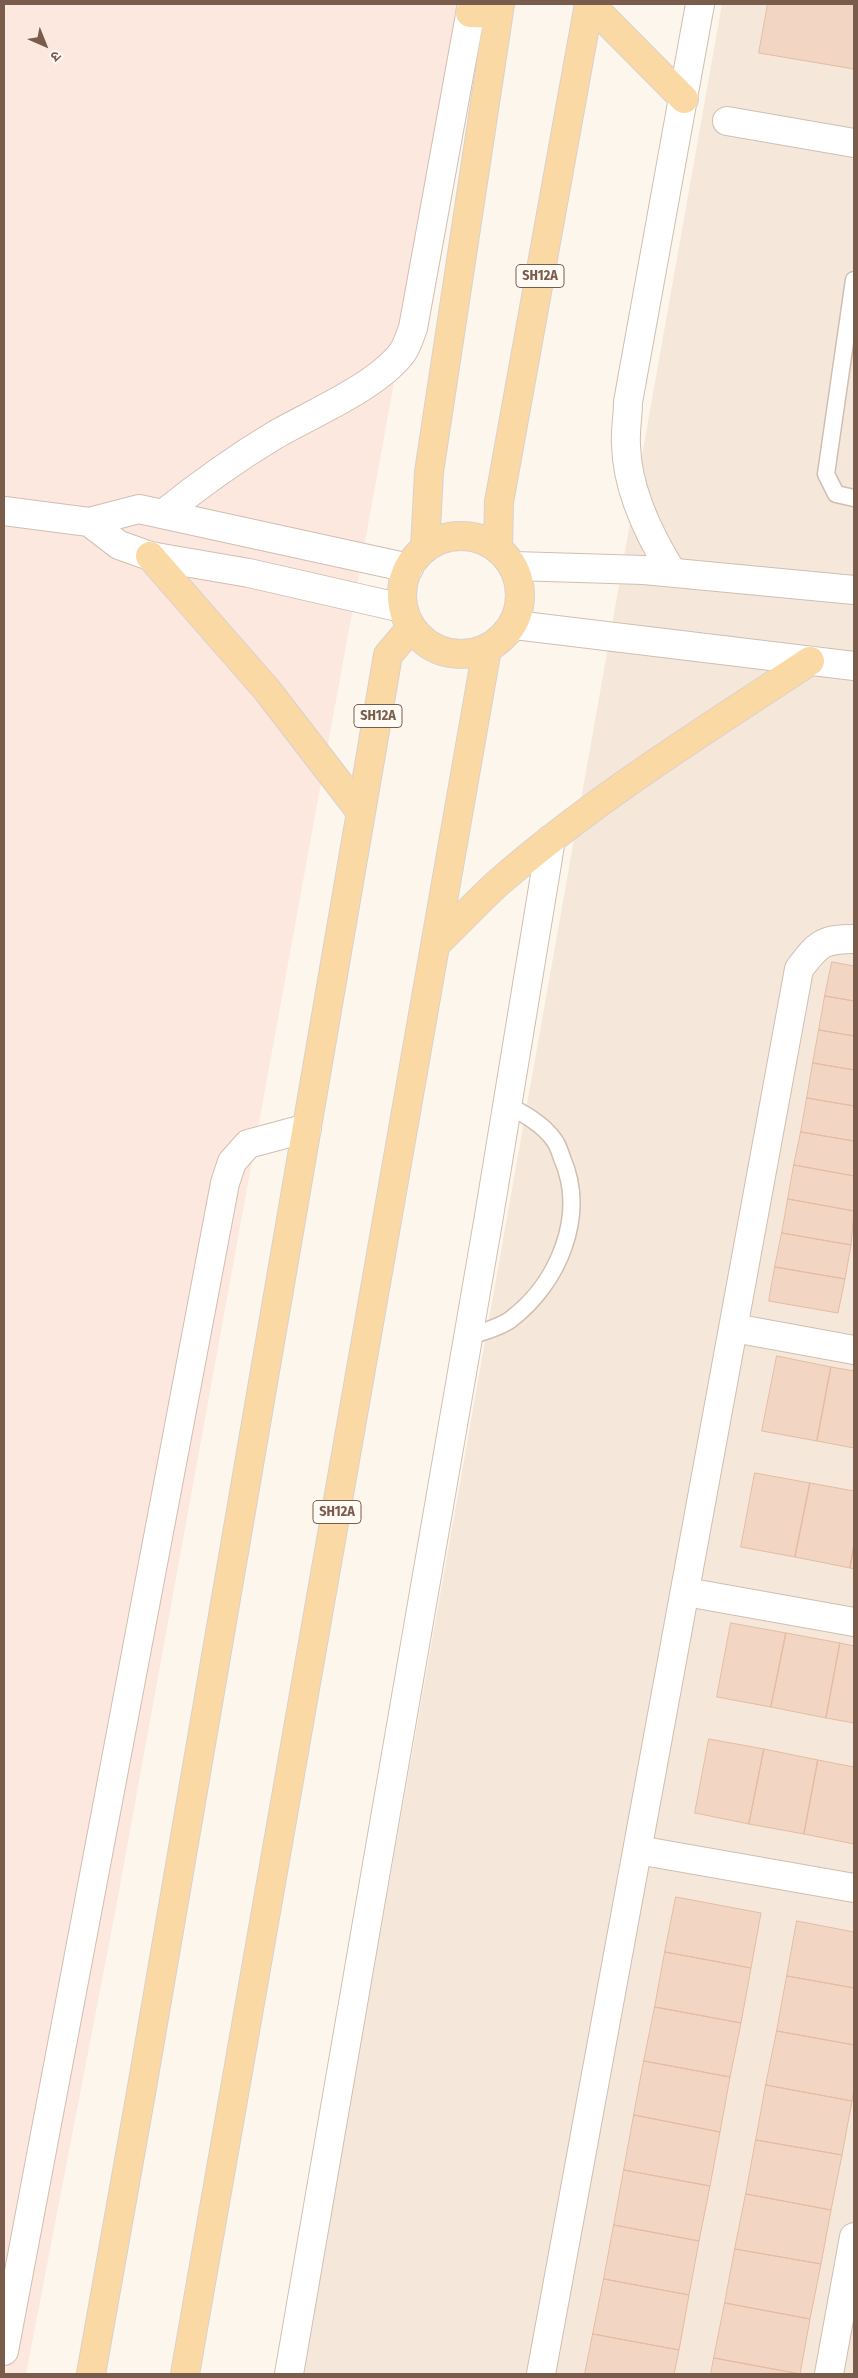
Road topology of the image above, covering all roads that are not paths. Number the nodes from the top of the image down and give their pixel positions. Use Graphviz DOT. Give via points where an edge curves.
graph roads {
  1 [pos="590,4"];
  2 [pos="700,4"];
  3 [pos="471,9"];
  4 [pos="499,9"];
  5 [pos="684,99"];
  6 [pos="727,121"];
  7 [pos="854,142"];
  8 [pos="854,280"];
  9 [pos="854,498"];
  10 [pos="4,511"];
  11 [pos="164,514"];
  12 [pos="89,522"];
  13 [pos="150,556"];
  14 [pos="506,557"];
  15 [pos="417,558"];
  16 [pos="672,572"];
  17 [pos="854,590"];
  18 [pos="406,618"];
  19 [pos="508,631"];
  20 [pos="487,649"];
  21 [pos="810,661"];
  22 [pos="854,666"];
  23 [pos="362,812"];
  24 [pos="551,839"];
  25 [pos="854,939"];
  26 [pos="438,942"];
  27 [pos="506,1104"];
  28 [pos="307,1128"];
  29 [pos="734,1328"];
  30 [pos="468,1337"];
  31 [pos="854,1350"];
  32 [pos="686,1592"];
  33 [pos="854,1622"];
  34 [pos="638,1850"];
  35 [pos="854,1888"];
  36 [pos="854,2237"];
  37 [pos="4,2351"];
  38 [pos="91,2374"];
  39 [pos="185,2374"];
  40 [pos="289,2374"];
  41 [pos="541,2374"];
  42 [pos="829,2374"];
  1 -- 5 [label="main road"];
  1 -- 14 [label="main road, SH12A" via="499,502"];
  2 -- 5 [label="street"];
  3 -- 4 [label="main road"];
  3 -- 11 [label="street" via="413,328 403,352 376,377 212,475"];
  4 -- 15 [label="main road"];
  5 -- 16 [label="street" via="628,402 626,445 630,478 655,544"];
  6 -- 7 [label="street"];
  8 -- 9 [label="lane" via="826,474 836,494"];
  10 -- 12 [label="street"];
  11 -- 12 [label="street" via="139,509"];
  11 -- 15 [label="street"];
  12 -- 13 [label="street" via="119,546"];
  13 -- 18 [label="street" via="249,573"];
  13 -- 23 [label="main road" via="266,690"];
  14 -- 15 [label="main road" via="485,541 469,536 444,538"];
  14 -- 16 [label="street"];
  14 -- 19 [label="main road" via="519,583 520,596 515,620"];
  15 -- 18 [label="main road" via="405,575 401,591"];
  16 -- 17 [label="street"];
  18 -- 20 [label="main road" via="425,644 445,653 467,655"];
  18 -- 23 [label="main road, SH12A" via="388,656"];
  19 -- 20 [label="main road"];
  19 -- 21 [label="street" via="515,625"];
  20 -- 26 [label="main road, SH12A"];
  21 -- 22 [label="street"];
  21 -- 24 [label="main road" via="616,791"];
  23 -- 28 [label="main road, SH12A"];
  24 -- 26 [label="main road" via="497,884"];
  24 -- 27 [label="street"];
  25 -- 29 [label="street" via="831,939 814,949 799,969"];
  26 -- 39 [label="main road, SH12A"];
  27 -- 30 [label="street"];
  27 -- 30 [label="lane" via="526,1114 555,1140 569,1173 571,1226 558,1264 532,1300 509,1321"];
  28 -- 37 [label="street" via="248,1144 232,1162 225,1183"];
  28 -- 38 [label="main road, SH12A"];
  29 -- 31 [label="street"];
  29 -- 32 [label="street"];
  30 -- 40 [label="street"];
  32 -- 33 [label="street"];
  32 -- 34 [label="street"];
  34 -- 35 [label="street"];
  34 -- 41 [label="street"];
  36 -- 42 [label="street"];
}
